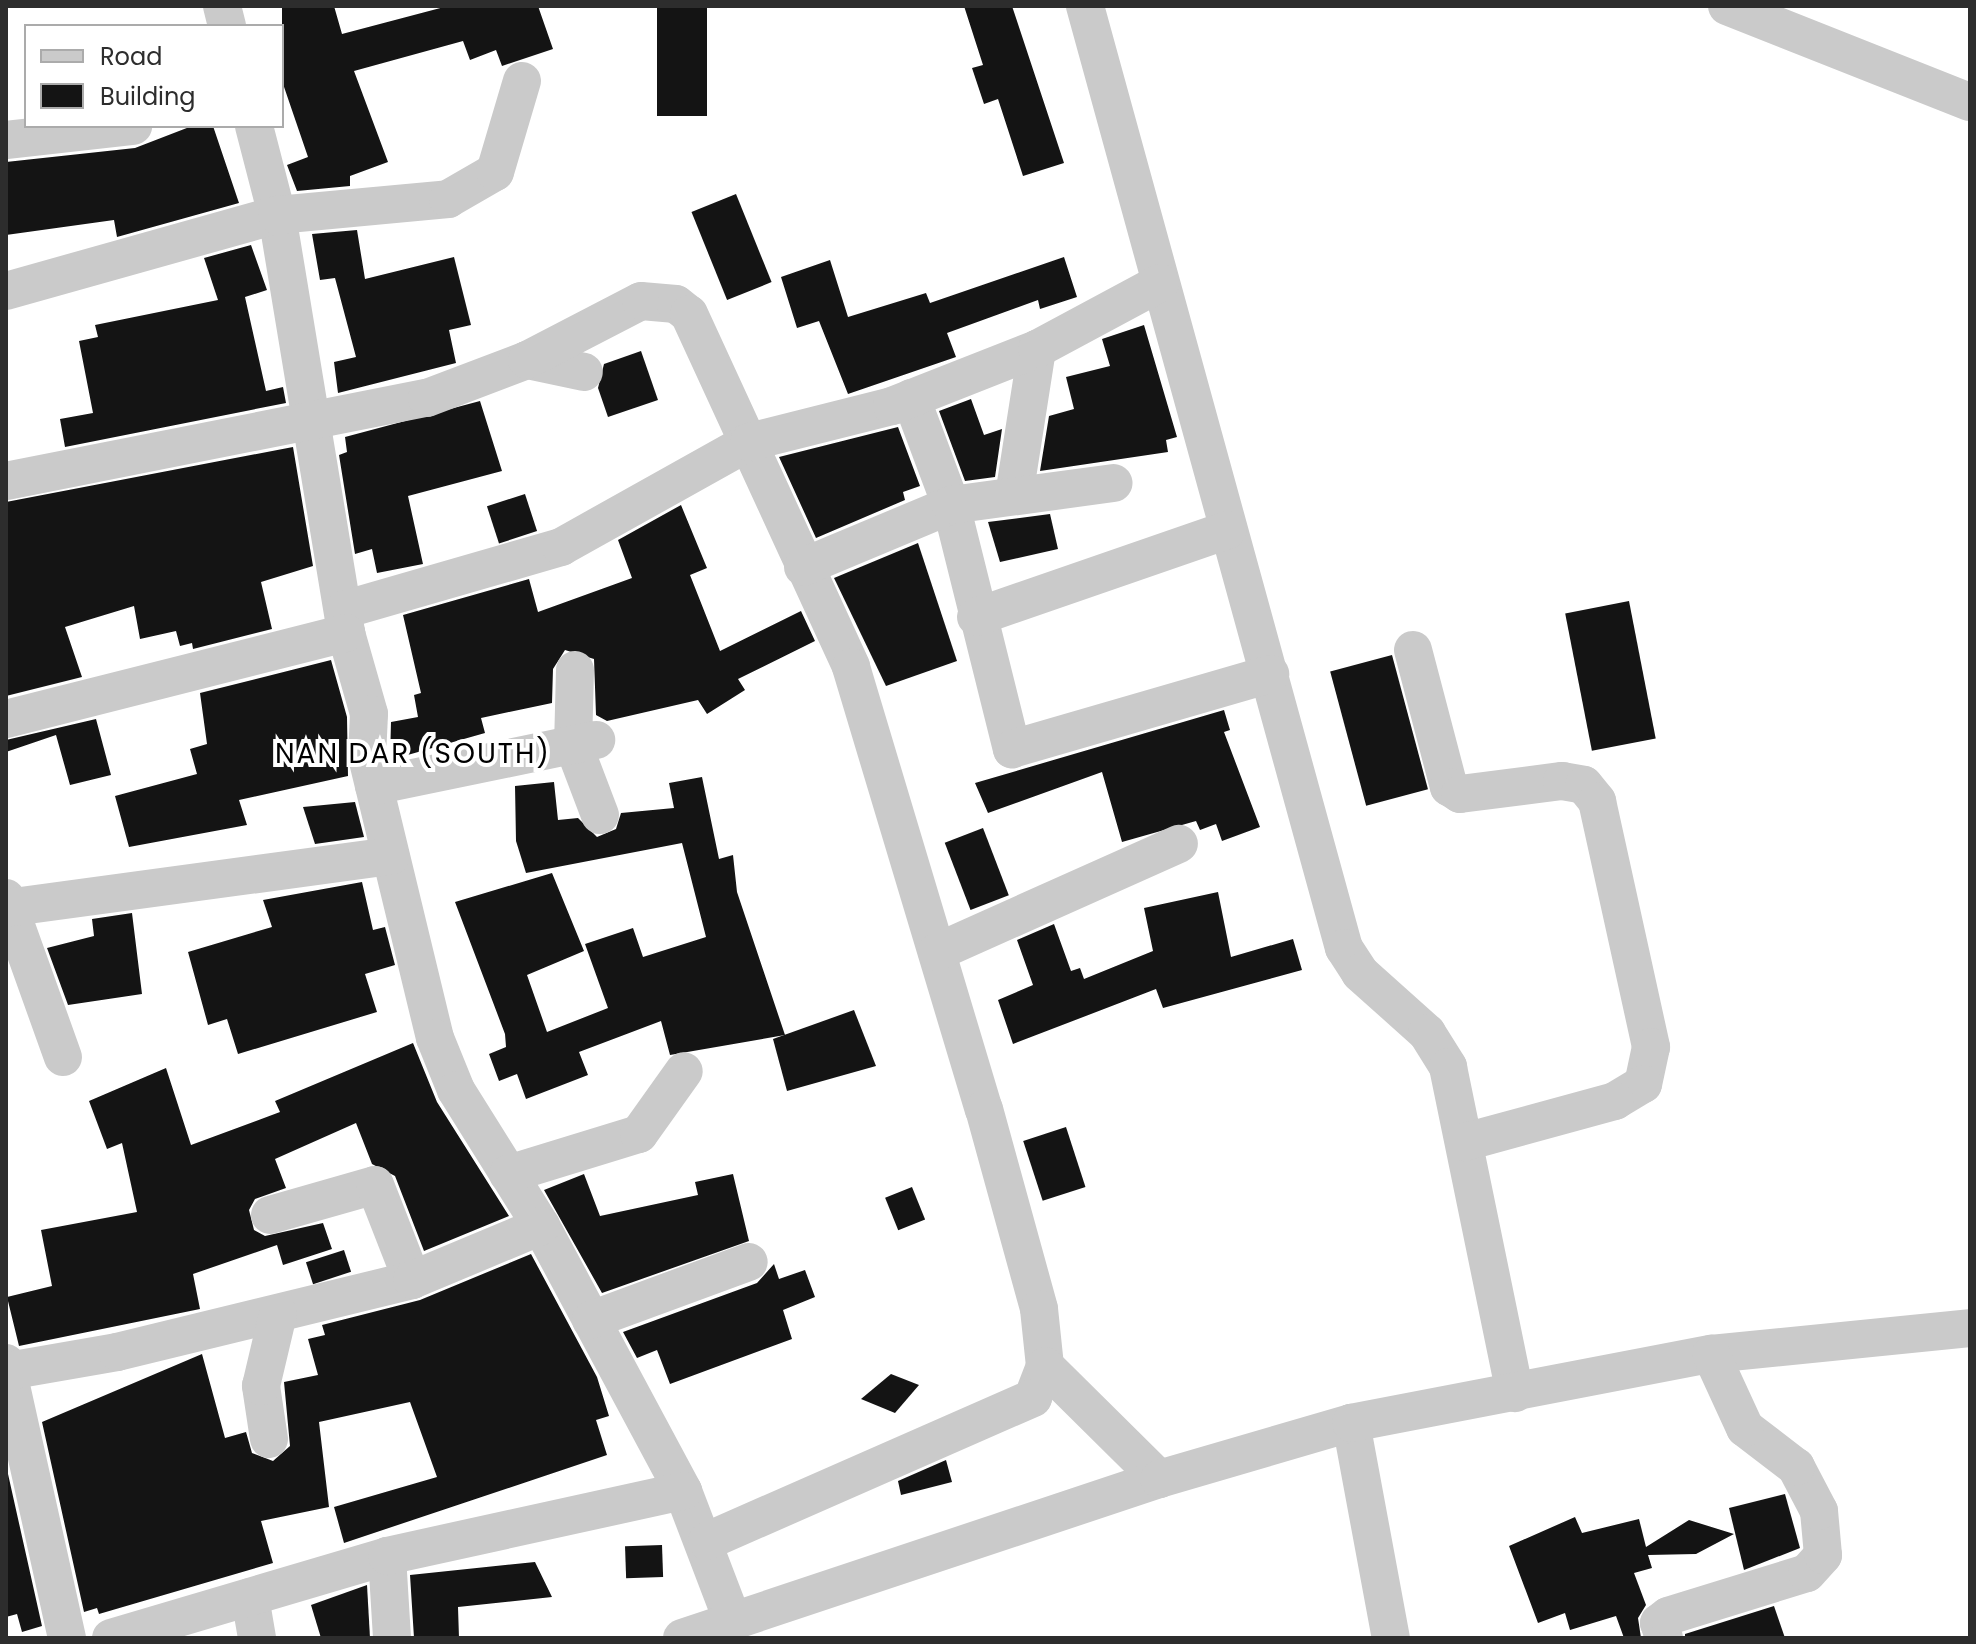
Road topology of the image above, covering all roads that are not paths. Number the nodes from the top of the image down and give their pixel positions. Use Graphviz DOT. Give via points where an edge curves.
graph roads {
  1 [pos="1085,6"];
  2 [pos="1727,6"];
  3 [pos="522,81"];
  4 [pos="1970,102"];
  5 [pos="115,128"];
  6 [pos="255,128"];
  7 [pos="6,140"];
  8 [pos="277,215"];
  9 [pos="1160,283"];
  10 [pos="6,291"];
  11 [pos="1037,349"];
  12 [pos="527,360"];
  13 [pos="584,372"];
  14 [pos="911,398"];
  15 [pos="312,422"];
  16 [pos="749,442"];
  17 [pos="6,481"];
  18 [pos="1114,483"];
  19 [pos="1014,496"];
  20 [pos="951,505"];
  21 [pos="1227,530"];
  22 [pos="803,567"];
  23 [pos="976,617"];
  24 [pos="344,622"];
  25 [pos="1413,650"];
  26 [pos="575,670"];
  27 [pos="1270,674"];
  28 [pos="6,719"];
  29 [pos="584,742"];
  30 [pos="374,786"];
  31 [pos="600,815"];
  32 [pos="1179,844"];
  33 [pos="391,856"];
  34 [pos="7,904"];
  35 [pos="937,952"];
  36 [pos="63,1057"];
  37 [pos="684,1071"];
  38 [pos="1465,1142"];
  39 [pos="508,1174"];
  40 [pos="270,1215"];
  41 [pos="541,1226"];
  42 [pos="749,1262"];
  43 [pos="412,1280"];
  44 [pos="278,1314"];
  45 [pos="591,1320"];
  46 [pos="1970,1328"];
  47 [pos="1711,1354"];
  48 [pos="1045,1366"];
  49 [pos="7,1367"];
  50 [pos="1515,1393"];
  51 [pos="1351,1423"];
  52 [pos="269,1439"];
  53 [pos="1159,1479"];
  54 [pos="683,1491"];
  55 [pos="707,1541"];
  56 [pos="387,1556"];
  57 [pos="250,1597"];
  58 [pos="731,1617"];
  59 [pos="67,1638"];
  60 [pos="111,1638"];
  61 [pos="257,1638"];
  62 [pos="392,1638"];
  63 [pos="682,1638"];
  64 [pos="1391,1638"];
  65 [pos="1664,1638"];
  1 -- 9 [label="street"];
  2 -- 4 [label="street"];
  3 -- 8 [label="street" via="495,172 448,199"];
  5 -- 7 [label="street"];
  6 -- 8 [label="street"];
  8 -- 10 [label="street"];
  8 -- 15 [label="street"];
  9 -- 11 [label="street"];
  9 -- 21 [label="street"];
  11 -- 14 [label="street"];
  11 -- 19 [label="street"];
  12 -- 13 [label="street"];
  12 -- 15 [label="street" via="427,398"];
  12 -- 16 [label="street" via="641,301 676,304 689,314"];
  14 -- 16 [label="street"];
  14 -- 20 [label="street"];
  15 -- 17 [label="street"];
  15 -- 24 [label="street"];
  16 -- 22 [label="street"];
  16 -- 24 [label="street" via="561,547"];
  18 -- 19 [label="street"];
  19 -- 20 [label="street"];
  20 -- 22 [label="street"];
  20 -- 23 [label="street"];
  21 -- 23 [label="street"];
  21 -- 27 [label="street"];
  22 -- 35 [label="street" via="851,667"];
  23 -- 27 [label="street" via="1012,749"];
  24 -- 28 [label="street"];
  24 -- 30 [label="street" via="369,714"];
  25 -- 38 [label="street" via="1449,787 1460,794 1562,781 1584,785 1597,801 1651,1047 1643,1084 1615,1101"];
  26 -- 29 [label="street"];
  27 -- 38 [label="street" via="1344,948 1360,973 1427,1033 1448,1067"];
  29 -- 30 [label="street"];
  29 -- 31 [label="street"];
  30 -- 33 [label="street"];
  32 -- 35 [label="street"];
  33 -- 34 [label="street"];
  33 -- 39 [label="street" via="435,1038 456,1090"];
  34 -- 36 [label="street"];
  35 -- 48 [label="street" via="1039,1309"];
  37 -- 39 [label="street" via="639,1134"];
  38 -- 50 [label="street"];
  39 -- 41 [label="street"];
  40 -- 43 [label="street" via="375,1185"];
  41 -- 43 [label="street"];
  41 -- 45 [label="street"];
  42 -- 45 [label="street"];
  43 -- 44 [label="street"];
  44 -- 49 [label="street"];
  44 -- 52 [label="street" via="261,1386"];
  45 -- 54 [label="street"];
  46 -- 47 [label="street"];
  47 -- 50 [label="street"];
  47 -- 65 [label="street" via="1745,1428 1796,1467 1819,1511 1823,1555 1807,1573 1668,1616 1659,1623"];
  48 -- 53 [label="street"];
  48 -- 55 [label="street" via="1033,1398"];
  49 -- 59 [label="street"];
  50 -- 51 [label="street"];
  51 -- 53 [label="street"];
  51 -- 64 [label="street"];
  53 -- 58 [label="street"];
  54 -- 55 [label="street"];
  54 -- 56 [label="street"];
  55 -- 58 [label="street"];
  56 -- 57 [label="street"];
  56 -- 62 [label="street"];
  57 -- 60 [label="street"];
  57 -- 61 [label="street"];
  58 -- 63 [label="street"];
}
